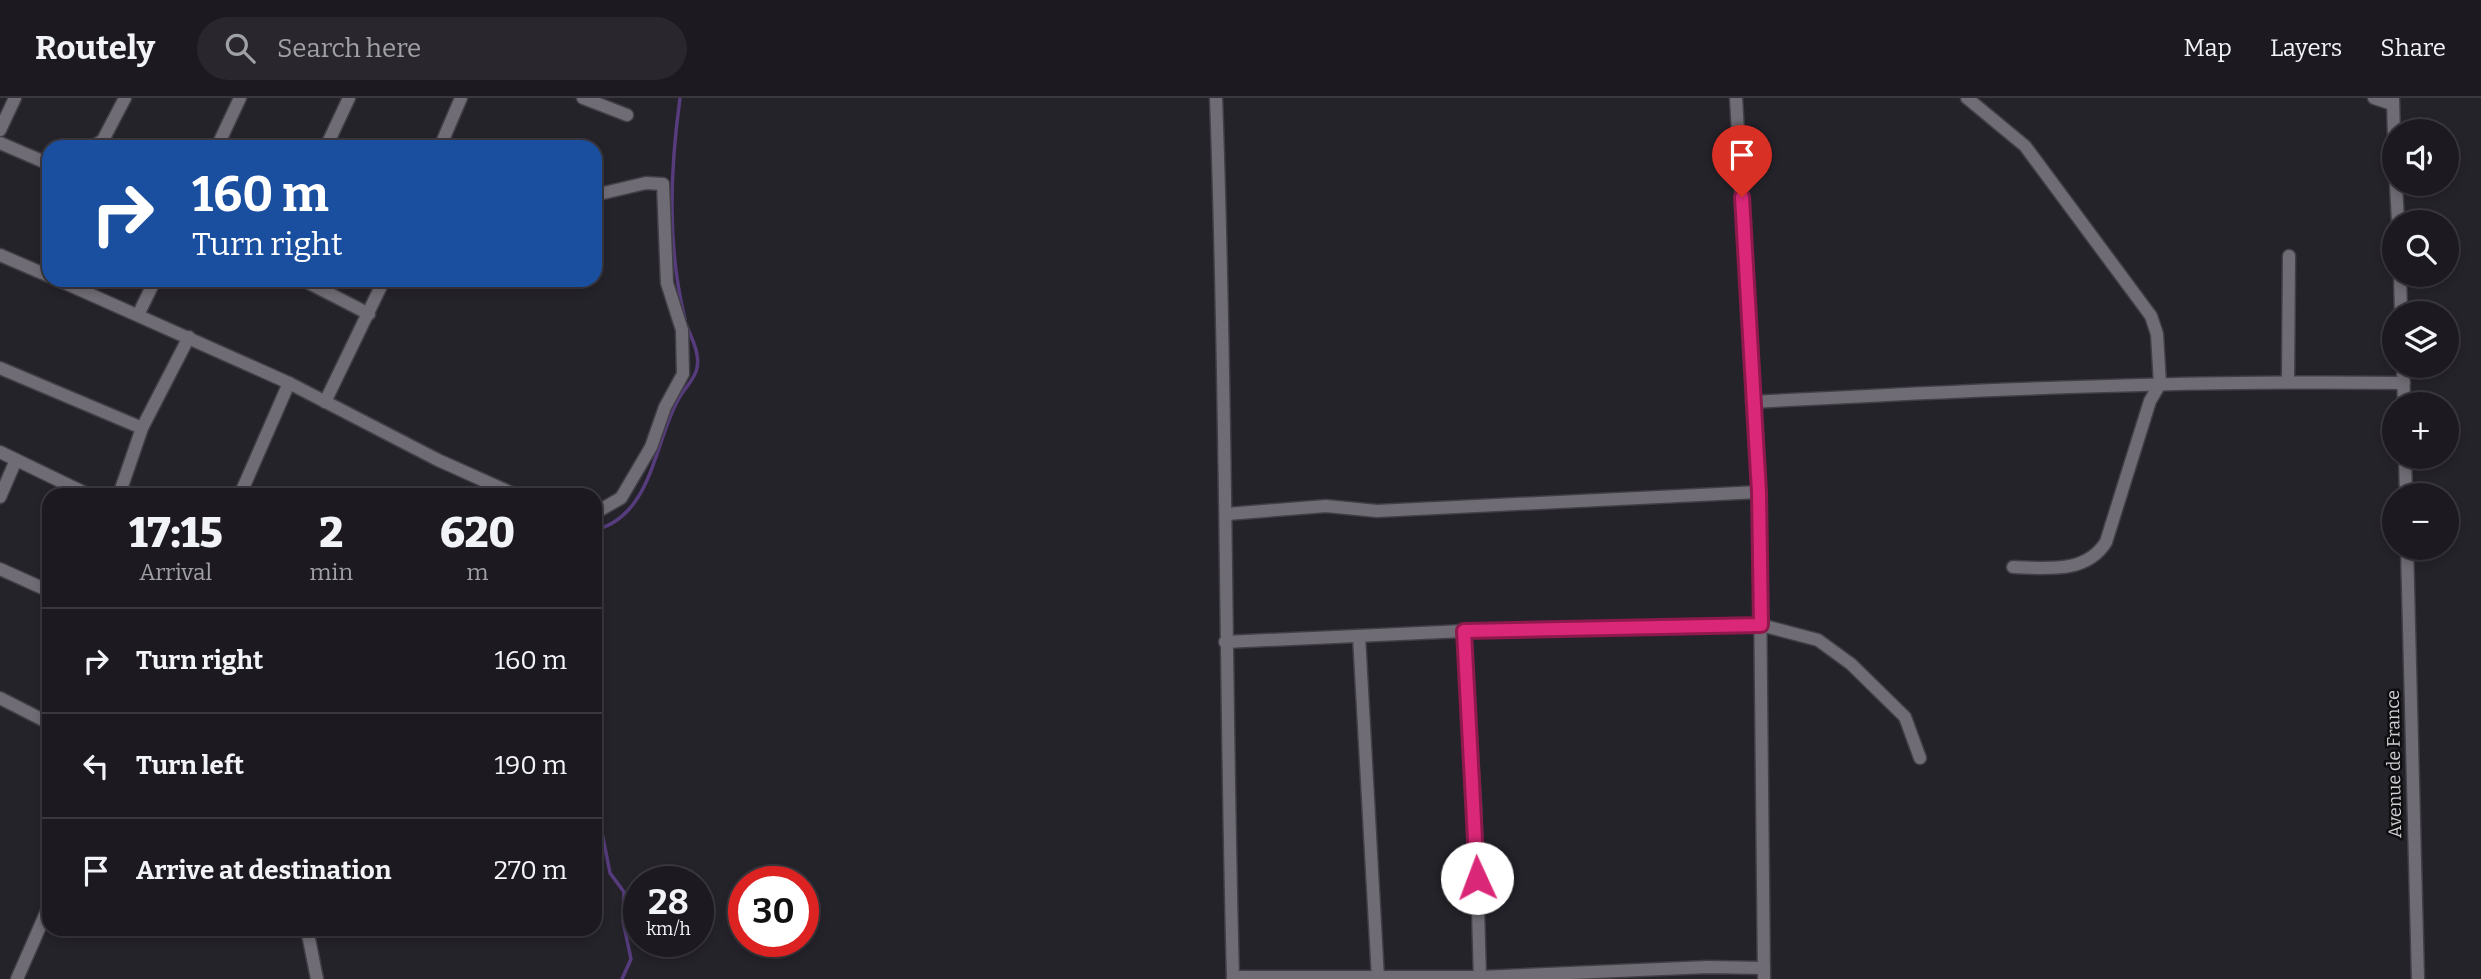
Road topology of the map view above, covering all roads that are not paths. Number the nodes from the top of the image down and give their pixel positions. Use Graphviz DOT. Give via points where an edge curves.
graph roads {
  1 [pos="15,98"];
  2 [pos="125,98"];
  3 [pos="240,98"];
  4 [pos="349,98"];
  5 [pos="461,98"];
  6 [pos="583,98"];
  7 [pos="1216,98"];
  8 [pos="1736,98"];
  9 [pos="1967,98"];
  10 [pos="2374,98"];
  11 [pos="2393,101"];
  12 [pos="627,115"];
  13 [pos="2394,119"];
  14 [pos="0,130"];
  15 [pos="102,140"];
  16 [pos="220,140"];
  17 [pos="329,140"];
  18 [pos="443,140"];
  19 [pos="0,143"];
  20 [pos="42,161"];
  21 [pos="602,193"];
  22 [pos="0,254"];
  23 [pos="2289,256"];
  24 [pos="42,273"];
  25 [pos="74,287"];
  26 [pos="152,287"];
  27 [pos="317,287"];
  28 [pos="381,287"];
  29 [pos="369,314"];
  30 [pos="138,315"];
  31 [pos="189,337"];
  32 [pos="0,368"];
  33 [pos="2404,378"];
  34 [pos="2288,381"];
  35 [pos="289,383"];
  36 [pos="2404,383"];
  37 [pos="2160,384"];
  38 [pos="2404,392"];
  39 [pos="326,402"];
  40 [pos="1752,402"];
  41 [pos="142,428"];
  42 [pos="0,452"];
  43 [pos="16,460"];
  44 [pos="74,488"];
  45 [pos="121,488"];
  46 [pos="243,488"];
  47 [pos="500,488"];
  48 [pos="1759,492"];
  49 [pos="0,497"];
  50 [pos="602,509"];
  51 [pos="1227,514"];
  52 [pos="2407,560"];
  53 [pos="2013,567"];
  54 [pos="0,569"];
  55 [pos="42,588"];
  56 [pos="1761,625"];
  57 [pos="1464,631"];
  58 [pos="1359,636"];
  59 [pos="1225,642"];
  60 [pos="0,698"];
  61 [pos="42,719"];
  62 [pos="1920,758"];
  63 [pos="42,922"];
  64 [pos="308,936"];
  65 [pos="1670,974"];
  66 [pos="1764,974"];
  67 [pos="1233,978"];
  68 [pos="1480,978"];
  69 [pos="17,979"];
  70 [pos="317,979"];
  71 [pos="1378,979"];
  72 [pos="2418,979"];
  1 -- 14 [label="street"];
  2 -- 15 [label="street"];
  3 -- 16 [label="street"];
  4 -- 17 [label="street"];
  5 -- 18 [label="street"];
  6 -- 12 [label="street"];
  7 -- 51 [label="street"];
  8 -- 40 [label="street"];
  9 -- 37 [label="street" via="2025,146 2151,316 2157,334"];
  10 -- 11 [label="street"];
  11 -- 13 [label="street"];
  19 -- 20 [label="street"];
  21 -- 50 [label="street" via="646,183 663,184 667,282 682,330 684,365 651,447 621,498"];
  22 -- 24 [label="street"];
  23 -- 34 [label="street"];
  25 -- 30 [label="street"];
  26 -- 30 [label="street"];
  27 -- 29 [label="street"];
  28 -- 29 [label="street"];
  29 -- 39 [label="street"];
  30 -- 31 [label="street"];
  31 -- 35 [label="street"];
  31 -- 41 [label="street"];
  32 -- 41 [label="street"];
  33 -- 36 [label="street"];
  34 -- 36 [label="street"];
  34 -- 37 [label="street"];
  35 -- 39 [label="street"];
  35 -- 46 [label="street"];
  36 -- 38 [label="street"];
  37 -- 40 [label="street"];
  37 -- 53 [label="street" via="2150,401 2116,517 2098,555 2068,567"];
  39 -- 47 [label="street"];
  40 -- 48 [label="street"];
  41 -- 45 [label="street"];
  42 -- 43 [label="street"];
  43 -- 44 [label="street"];
  43 -- 49 [label="street"];
  48 -- 51 [label="street" via="1377,511 1321,506"];
  48 -- 56 [label="street"];
  51 -- 59 [label="street"];
  52 -- 72 [label="street, Avenue de France"];
  54 -- 55 [label="street"];
  56 -- 57 [label="street"];
  56 -- 62 [label="street" via="1818,640 1851,664 1905,717"];
  56 -- 66 [label="street"];
  57 -- 58 [label="street"];
  57 -- 68 [label="street"];
  58 -- 59 [label="street"];
  58 -- 71 [label="street"];
  59 -- 67 [label="street"];
  60 -- 61 [label="street"];
  63 -- 69 [label="street"];
  64 -- 70 [label="street"];
  65 -- 66 [label="street"];
  65 -- 68 [label="street"];
  67 -- 71 [label="street"];
  68 -- 71 [label="street"];
}
